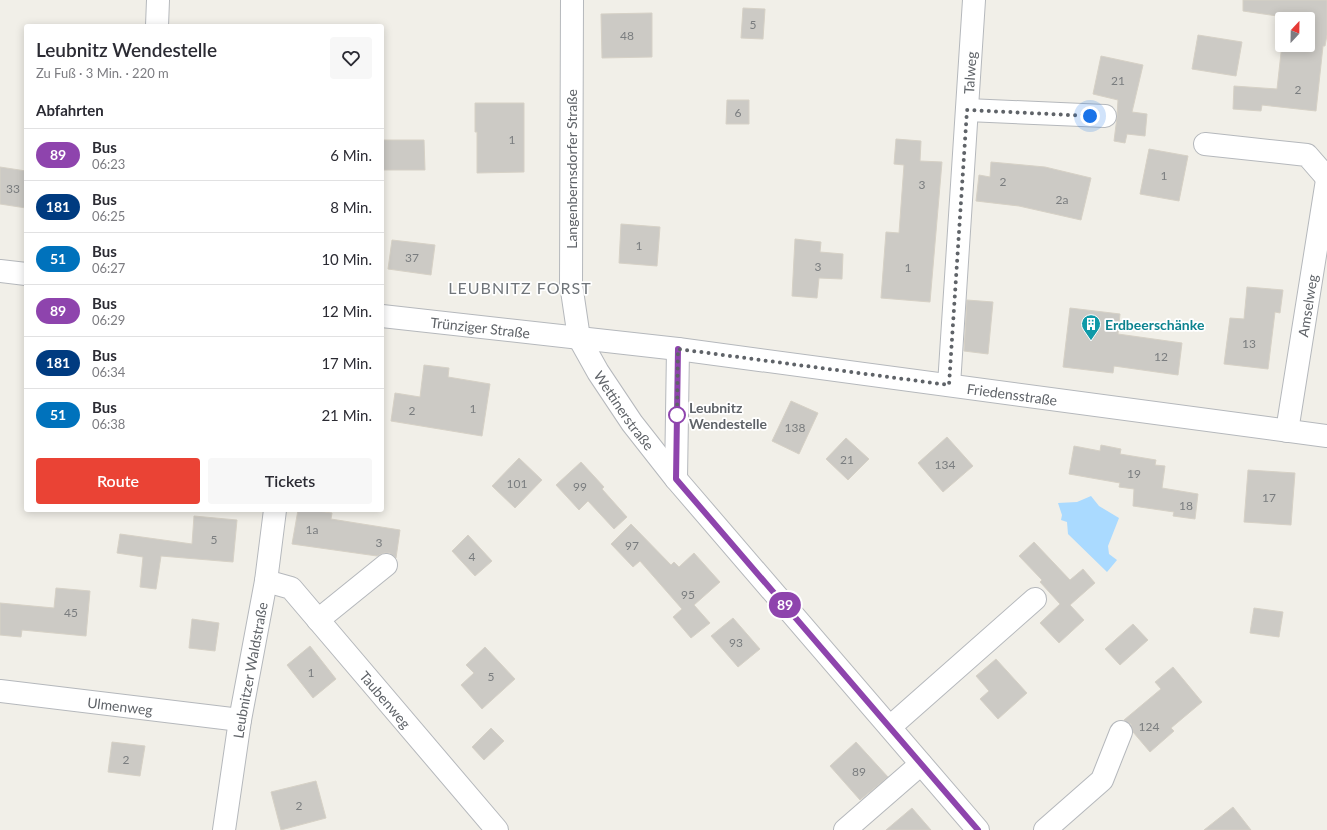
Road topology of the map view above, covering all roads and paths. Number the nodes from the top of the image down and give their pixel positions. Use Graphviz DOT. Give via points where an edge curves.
graph roads {
  1 [pos="158,0"];
  2 [pos="572,0"];
  3 [pos="974,0"];
  4 [pos="157,24"];
  5 [pos="967,110"];
  6 [pos="1105,116"];
  7 [pos="1205,144"];
  8 [pos="1327,179"];
  9 [pos="0,271"];
  10 [pos="24,274"];
  11 [pos="384,316"];
  12 [pos="579,338"];
  13 [pos="678,349"];
  14 [pos="949,385"];
  15 [pos="1286,431"];
  16 [pos="1327,436"];
  17 [pos="676,479"];
  18 [pos="275,512"];
  19 [pos="386,565"];
  20 [pos="266,581"];
  21 [pos="1035,599"];
  22 [pos="318,620"];
  23 [pos="0,691"];
  24 [pos="240,720"];
  25 [pos="890,728"];
  26 [pos="1121,732"];
  27 [pos="921,764"];
  28 [pos="224,830"];
  29 [pos="497,830"];
  30 [pos="845,830"];
  31 [pos="978,830"];
  32 [pos="1045,830"];
  1 -- 4 [label="street"];
  2 -- 12 [label="street, Langenbernsdorfer Straße" via="571,284"];
  3 -- 5 [label="street, Talweg"];
  5 -- 6 [label="street"];
  5 -- 14 [label="street, Talweg"];
  7 -- 8 [label="street" via="1307,155"];
  8 -- 15 [label="street, Amselweg"];
  9 -- 10 [label="street"];
  11 -- 12 [label="street, Trünziger Straße"];
  12 -- 13 [label="street, Friedensstraße"];
  12 -- 17 [label="street, Wettinerstraße" via="632,423"];
  13 -- 14 [label="street, Friedensstraße"];
  13 -- 17 [label="street, Wettinerstraße"];
  14 -- 15 [label="street, Friedensstraße"];
  15 -- 16 [label="street, Friedensstraße"];
  17 -- 25 [label="street, Wettinerstraße"];
  18 -- 20 [label="street, Leubnitzer Waldstraße"];
  19 -- 22 [label="street"];
  20 -- 22 [label="street, Taubenweg" via="291,588"];
  20 -- 24 [label="street, Leubnitzer Waldstraße"];
  21 -- 25 [label="street"];
  22 -- 29 [label="street, Taubenweg"];
  23 -- 24 [label="street, Ulmenweg"];
  24 -- 28 [label="street, Leubnitzer Waldstraße"];
  25 -- 27 [label="street, Wettinerstraße"];
  26 -- 32 [label="street" via="1102,780"];
  27 -- 30 [label="street"];
  27 -- 31 [label="street, Wettinerstraße"];
}
